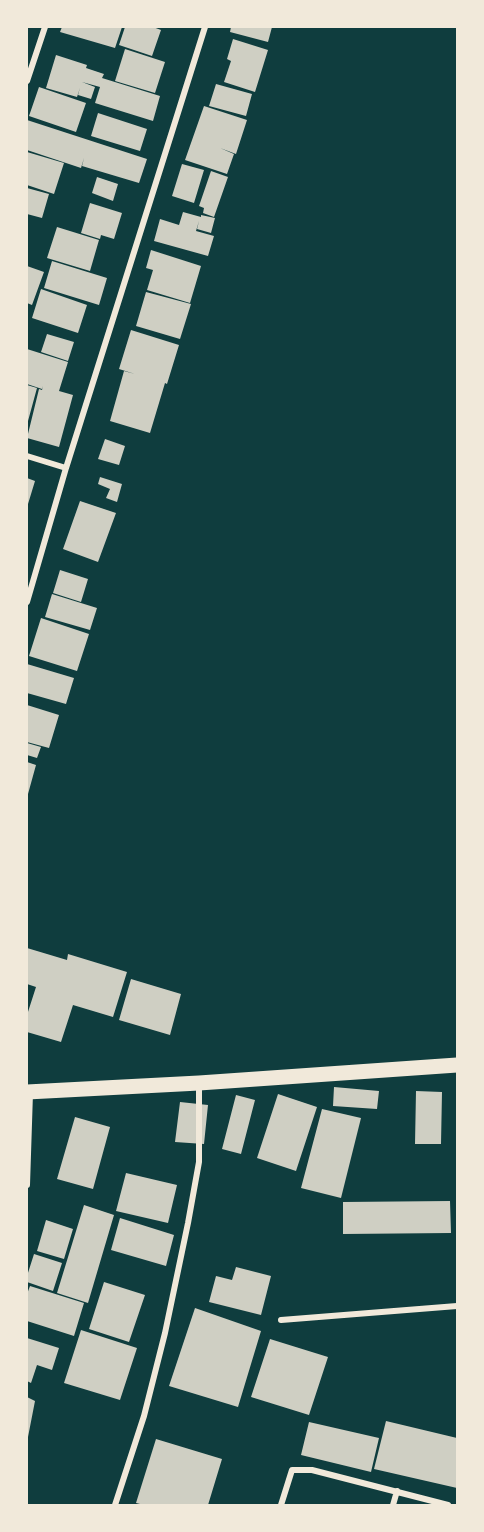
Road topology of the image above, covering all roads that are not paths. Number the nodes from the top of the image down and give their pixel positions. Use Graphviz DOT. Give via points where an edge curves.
graph roads {
  1 [pos="45,27"];
  2 [pos="205,27"];
  3 [pos="27,81"];
  4 [pos="27,456"];
  5 [pos="66,468"];
  6 [pos="27,602"];
  7 [pos="457,1065"];
  8 [pos="199,1083"];
  9 [pos="28,1092"];
  10 [pos="27,1185"];
  11 [pos="457,1306"];
  12 [pos="281,1320"];
  13 [pos="397,1491"];
  14 [pos="115,1505"];
  15 [pos="281,1505"];
  16 [pos="393,1505"];
  17 [pos="448,1505"];
  1 -- 3 [label="street"];
  2 -- 5 [label="street"];
  4 -- 5 [label="street"];
  5 -- 6 [label="street"];
  7 -- 8 [label="main road"];
  8 -- 9 [label="main road"];
  8 -- 14 [label="street" via="199,1162 188,1223 149,1395"];
  9 -- 10 [label="street"];
  11 -- 12 [label="street"];
  13 -- 15 [label="street" via="312,1470 292,1470"];
  13 -- 16 [label="street"];
  13 -- 17 [label="street"];
}
